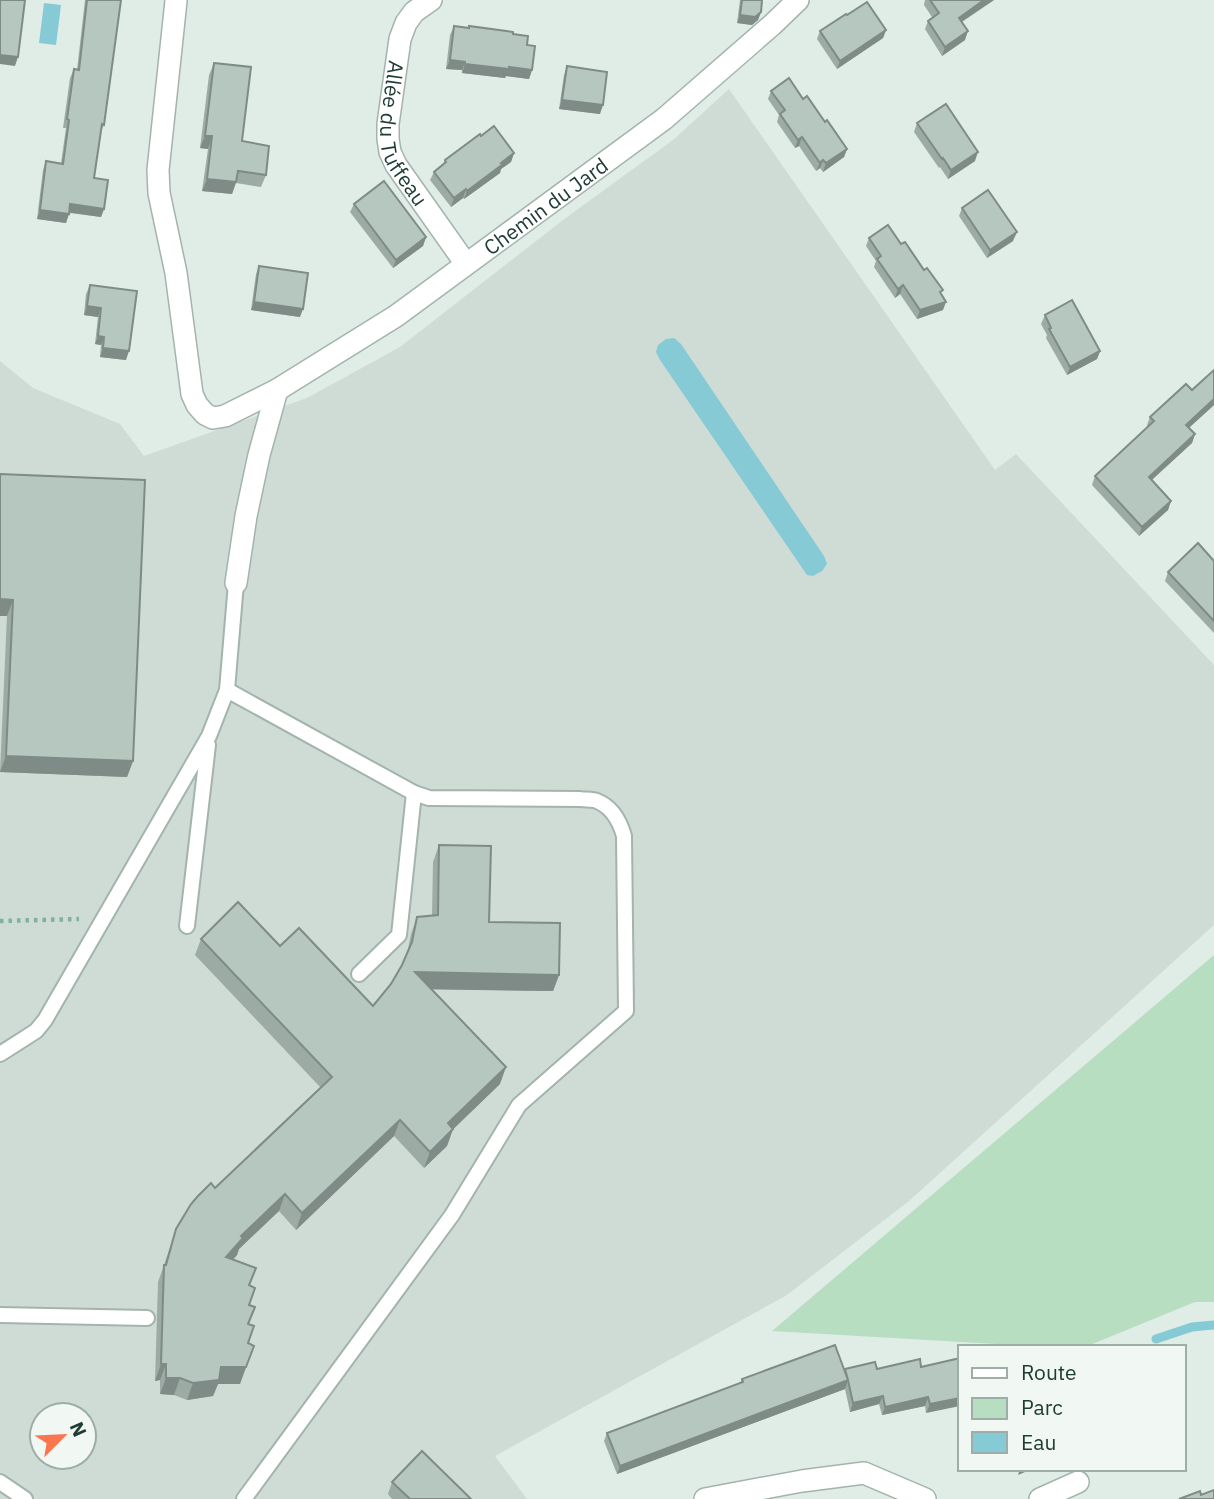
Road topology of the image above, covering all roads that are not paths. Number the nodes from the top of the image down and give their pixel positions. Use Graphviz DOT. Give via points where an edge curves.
graph roads {
  1 [pos="431,0"];
  2 [pos="797,0"];
  3 [pos="176,1"];
  4 [pos="466,264"];
  5 [pos="276,390"];
  6 [pos="236,583"];
  7 [pos="226,690"];
  8 [pos="209,736"];
  9 [pos="414,793"];
  10 [pos="187,926"];
  11 [pos="359,974"];
  12 [pos="0,1054"];
  13 [pos="0,1315"];
  14 [pos="148,1318"];
  15 [pos="1078,1482"];
  16 [pos="2,1489"];
  17 [pos="804,1490"];
  18 [pos="25,1499"];
  19 [pos="244,1499"];
  20 [pos="705,1499"];
  21 [pos="925,1499"];
  22 [pos="1040,1499"];
  1 -- 4 [label="street, Allée du Tuffeau" via="414,12 400,39 388,139 396,165"];
  2 -- 4 [label="street, Chemin du Jard" via="664,119"];
  3 -- 5 [label="street, Chemin du Jard" via="158,170 192,394 213,418"];
  4 -- 5 [label="street, Chemin du Jard" via="396,316"];
  5 -- 6 [label="street" via="246,516"];
  6 -- 7 [label="lane"];
  7 -- 8 [label="lane"];
  7 -- 9 [label="lane"];
  8 -- 10 [label="lane"];
  8 -- 12 [label="lane" via="45,1020"];
  9 -- 11 [label="lane" via="399,935"];
  9 -- 19 [label="lane" via="429,798 580,799 597,801 610,810 624,836 626,1011 519,1105 452,1215"];
  13 -- 14 [label="lane"];
  15 -- 22 [label="street"];
  16 -- 18 [label="lane"];
  17 -- 20 [label="street"];
  17 -- 21 [label="street" via="864,1473"];
}
